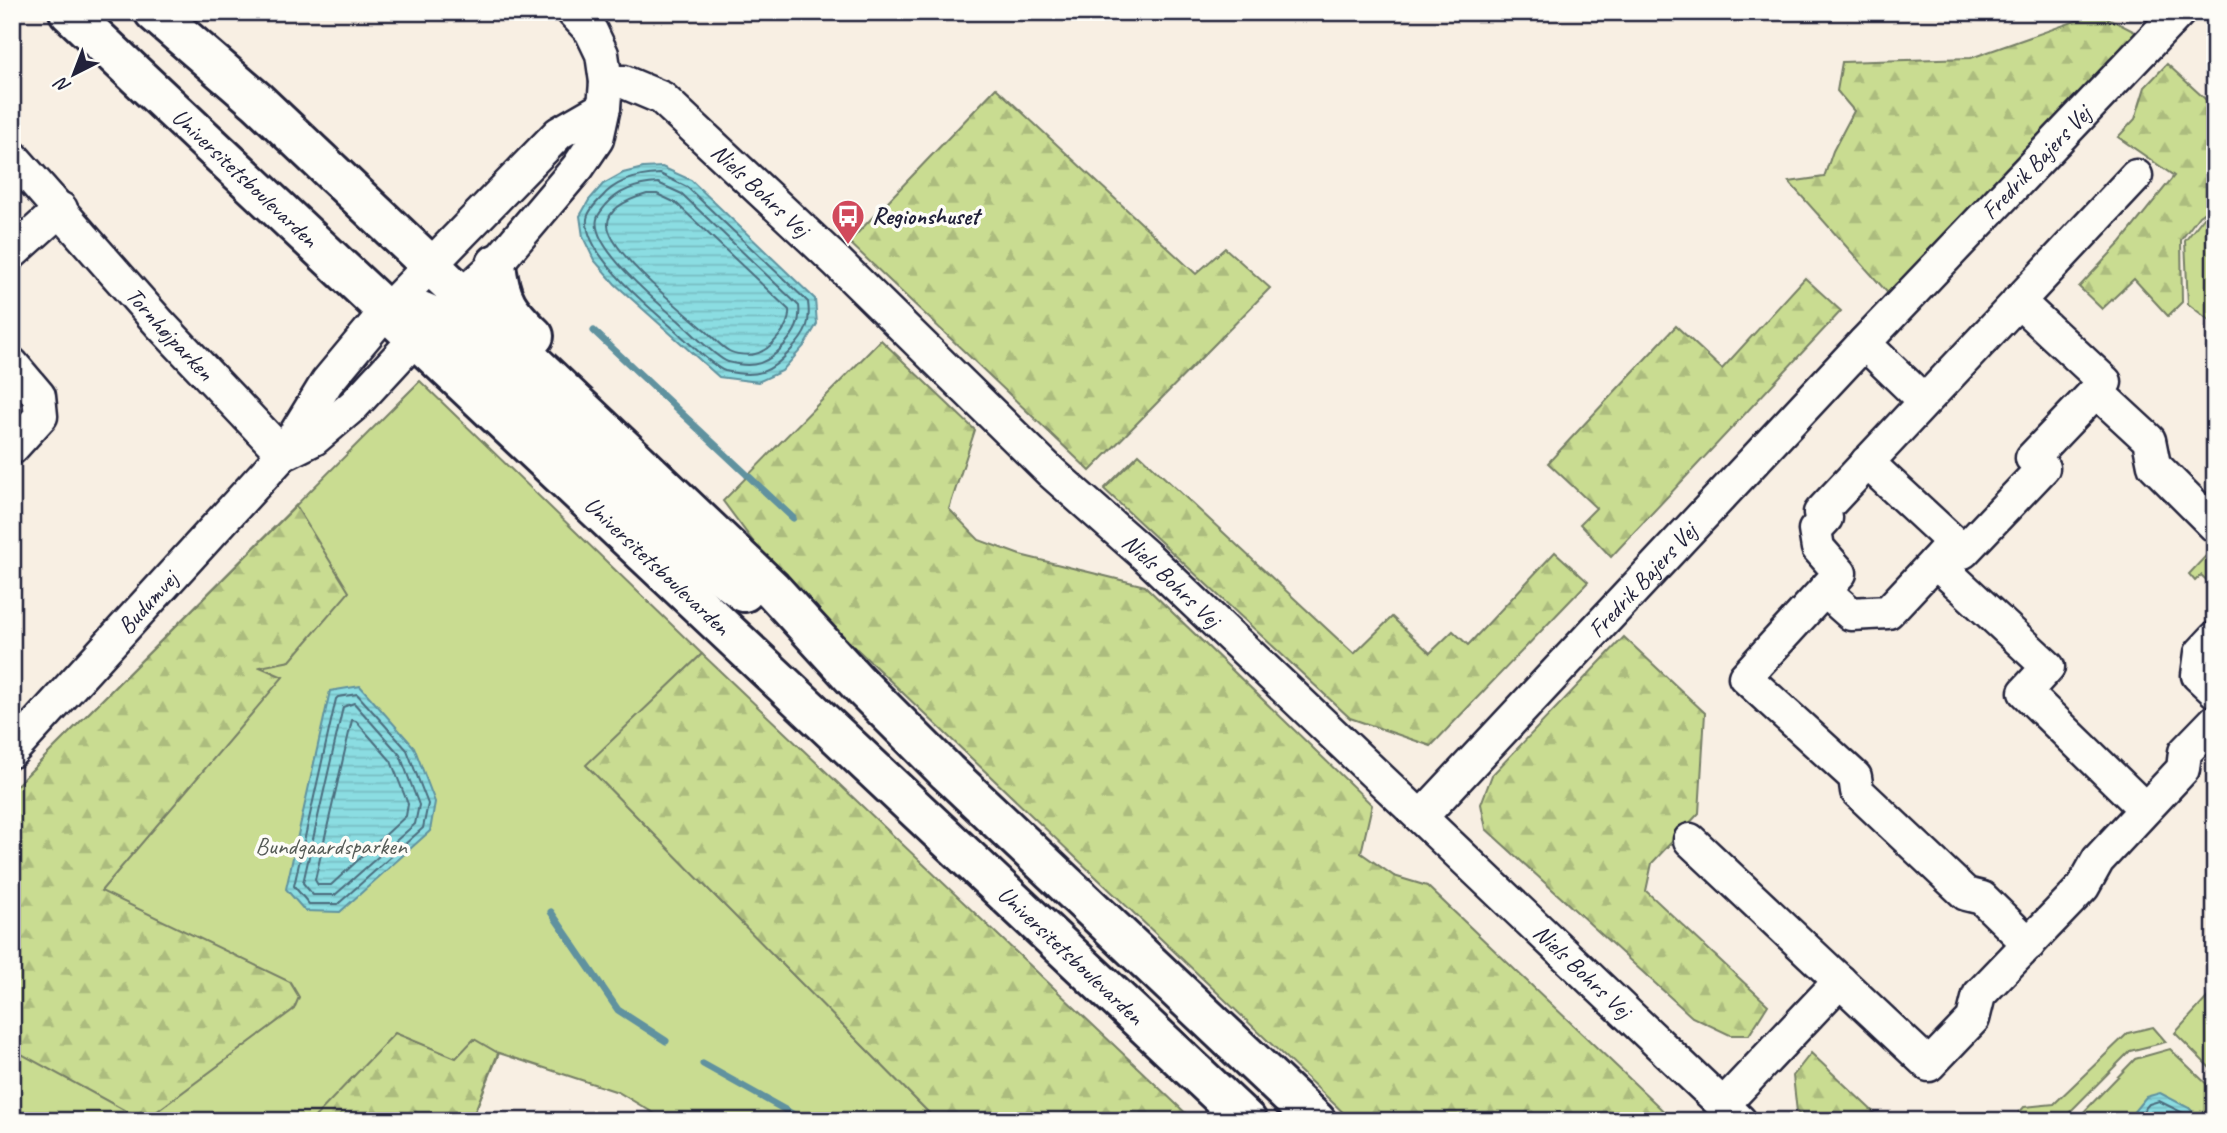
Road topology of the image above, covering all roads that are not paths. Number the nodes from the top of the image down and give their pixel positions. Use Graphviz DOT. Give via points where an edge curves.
graph roads {
  1 [pos="69,12"];
  2 [pos="153,12"];
  3 [pos="573,12"];
  4 [pos="2179,12"];
  5 [pos="605,94"];
  6 [pos="12,156"];
  7 [pos="2136,176"];
  8 [pos="61,209"];
  9 [pos="12,253"];
  10 [pos="496,264"];
  11 [pos="407,289"];
  12 [pos="2018,301"];
  13 [pos="438,317"];
  14 [pos="1864,343"];
  15 [pos="12,364"];
  16 [pos="2096,391"];
  17 [pos="1924,401"];
  18 [pos="12,448"];
  19 [pos="283,454"];
  20 [pos="1867,462"];
  21 [pos="2215,526"];
  22 [pos="1944,552"];
  23 [pos="772,589"];
  24 [pos="1825,590"];
  25 [pos="2215,638"];
  26 [pos="858,682"];
  27 [pos="2215,691"];
  28 [pos="2215,720"];
  29 [pos="12,751"];
  30 [pos="2145,809"];
  31 [pos="1421,817"];
  32 [pos="1690,840"];
  33 [pos="2029,944"];
  34 [pos="1839,981"];
  35 [pos="1732,1113"];
  36 [pos="1247,1121"];
  37 [pos="1316,1121"];
  1 -- 11 [label="main road, Universitetsboulevarden"];
  2 -- 11 [label="main road, Universitetsboulevarden" via="257,101"];
  3 -- 5 [label="street" via="591,31 602,54"];
  4 -- 14 [label="street, Fredrik Bajers Vej"];
  5 -- 10 [label="street" via="597,139"];
  5 -- 11 [label="street" via="559,133"];
  5 -- 31 [label="street, Niels Bohrs Vej" via="624,82 662,98 1051,472"];
  6 -- 8 [label="street, Tornhøjparken"];
  7 -- 12 [label="street"];
  8 -- 9 [label="street"];
  8 -- 19 [label="street, Tornhøjparken" via="160,324"];
  10 -- 13 [label="street"];
  10 -- 23 [label="main road" via="502,298 513,316 724,515"];
  11 -- 13 [label="main road, Universitetsboulevarden"];
  11 -- 13 [label="main road, Universitetsboulevarden"];
  11 -- 19 [label="street, Budumvej" via="327,382"];
  12 -- 16 [label="street" via="2105,382"];
  12 -- 17 [label="street"];
  13 -- 19 [label="street, Budumvej" via="354,405 314,439"];
  13 -- 23 [label="main road, Universitetsboulevarden"];
  13 -- 26 [label="main road" via="680,544"];
  13 -- 36 [label="main road, Universitetsboulevarden"];
  14 -- 17 [label="street"];
  14 -- 31 [label="street, Fredrik Bajers Vej"];
  15 -- 18 [label="street" via="39,396 41,416"];
  16 -- 21 [label="street" via="2149,440 2154,465"];
  16 -- 22 [label="street" via="2032,458 2043,468 1963,552"];
  17 -- 20 [label="street"];
  19 -- 29 [label="street, Budumvej"];
  20 -- 22 [label="street"];
  20 -- 24 [label="street" via="1820,513 1826,518 1815,530 1818,548 1840,571"];
  22 -- 24 [label="street" via="1888,612 1851,614"];
  22 -- 30 [label="street" via="2048,667 2025,692"];
  23 -- 26 [label="main road, Universitetsboulevarden"];
  24 -- 33 [label="street" via="1745,677 1855,777 1857,791 1966,894 1982,898"];
  25 -- 27 [label="street" via="2201,653 2199,675"];
  26 -- 37 [label="main road, Universitetsboulevarden"];
  28 -- 30 [label="street" via="2185,752 2183,769"];
  30 -- 33 [label="street" via="2098,860 2083,887"];
  31 -- 35 [label="street, Niels Bohrs Vej"];
  32 -- 34 [label="street"];
  33 -- 34 [label="street" via="1979,995 1973,1018 1929,1065"];
  34 -- 35 [label="street, Niels Bohrs Vej"];
}
